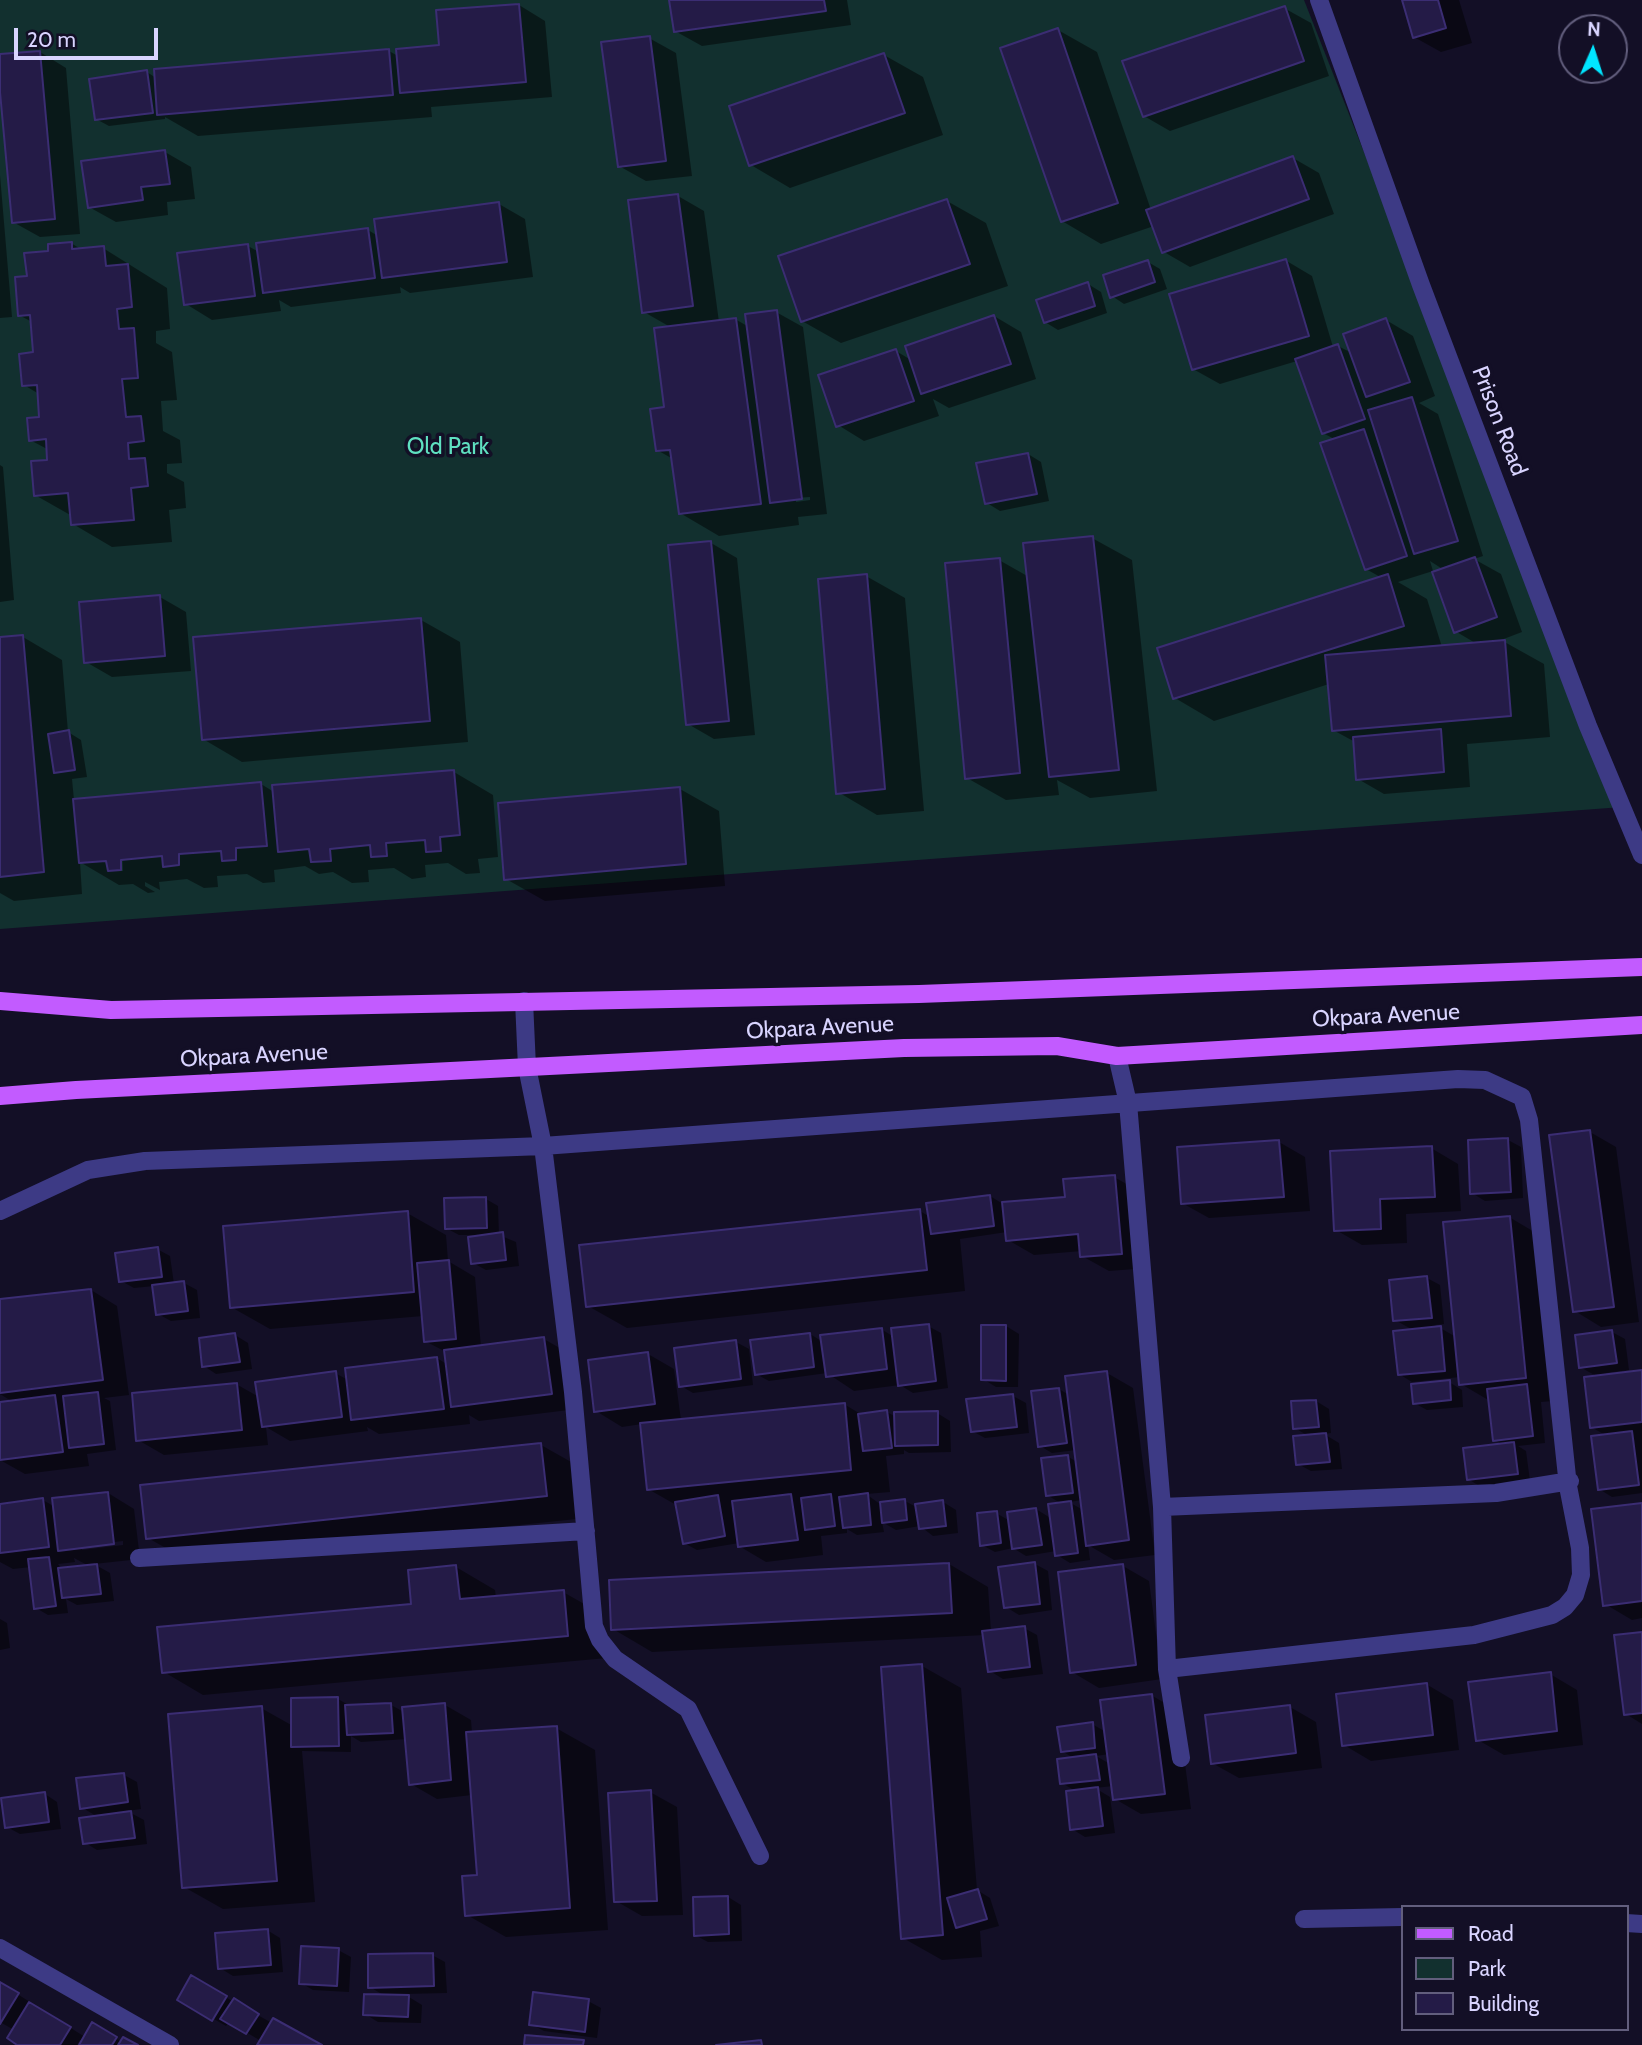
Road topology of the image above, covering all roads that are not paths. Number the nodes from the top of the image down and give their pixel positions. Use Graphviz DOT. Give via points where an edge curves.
graph roads {
  1 [pos="1320,0"];
  2 [pos="1642,855"];
  3 [pos="1642,967"];
  4 [pos="0,1001"];
  5 [pos="524,1001"];
  6 [pos="1642,1025"];
  7 [pos="1117,1056"];
  8 [pos="527,1067"];
  9 [pos="0,1096"];
  10 [pos="1128,1103"];
  11 [pos="543,1146"];
  12 [pos="0,1211"];
  13 [pos="1570,1481"];
  14 [pos="1162,1507"];
  15 [pos="586,1531"];
  16 [pos="139,1558"];
  17 [pos="1167,1669"];
  18 [pos="1181,1758"];
  19 [pos="760,1856"];
  20 [pos="1400,1917"];
  21 [pos="1304,1919"];
  22 [pos="0,1948"];
  23 [pos="170,2045"];
  1 -- 2 [label="street, Prison Road" via="1539,596"];
  3 -- 5 [label="main road, Okpara Avenue" via="919,994"];
  4 -- 5 [label="main road, Okpara Avenue" via="111,1010"];
  5 -- 8 [label="street"];
  6 -- 7 [label="main road, Okpara Avenue"];
  7 -- 8 [label="main road, Okpara Avenue" via="1057,1046 904,1048"];
  7 -- 10 [label="street"];
  8 -- 9 [label="main road, Okpara Avenue"];
  8 -- 11 [label="street"];
  10 -- 11 [label="street"];
  10 -- 13 [label="street" via="1458,1079 1485,1080 1522,1097 1529,1120"];
  10 -- 14 [label="street"];
  11 -- 12 [label="street" via="145,1161 88,1170"];
  11 -- 15 [label="street"];
  13 -- 14 [label="street" via="1496,1493"];
  13 -- 17 [label="street" via="1581,1575 1571,1602 1552,1615 1474,1635"];
  14 -- 17 [label="street"];
  15 -- 16 [label="street"];
  15 -- 19 [label="street" via="594,1626 600,1640 615,1659 688,1709"];
  17 -- 18 [label="street"];
  20 -- 21 [label="street"];
  22 -- 23 [label="street"];
}
